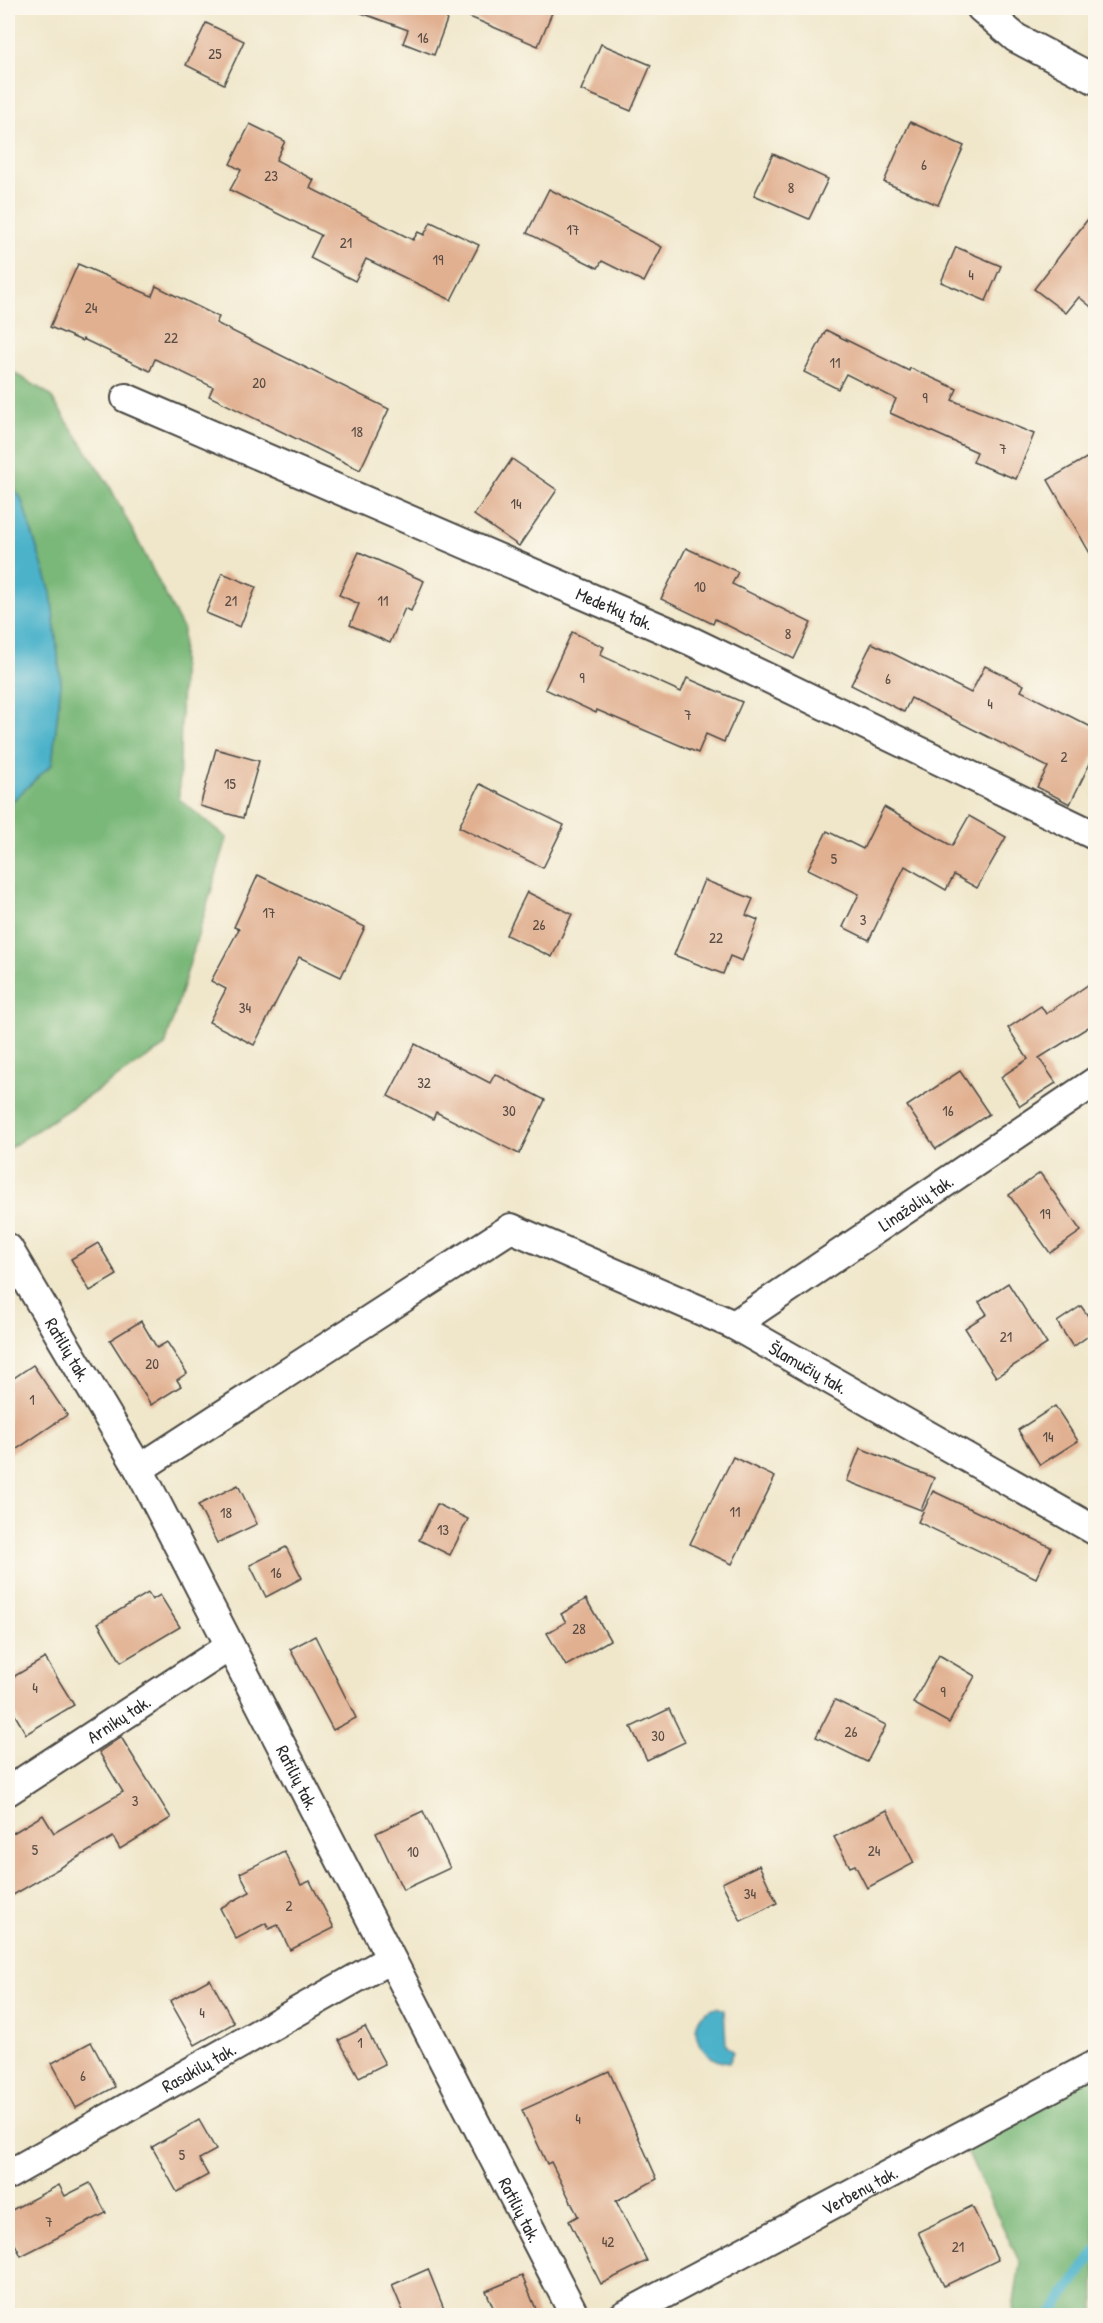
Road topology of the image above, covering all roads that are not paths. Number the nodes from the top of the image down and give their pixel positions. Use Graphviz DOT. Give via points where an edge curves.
graph roads {
  1 [pos="981,8"];
  2 [pos="1095,80"];
  3 [pos="126,398"];
  4 [pos="1095,836"];
  5 [pos="1095,1081"];
  6 [pos="8,1248"];
  7 [pos="734,1325"];
  8 [pos="139,1469"];
  9 [pos="1095,1531"];
  10 [pos="230,1646"];
  11 [pos="8,1791"];
  12 [pos="390,1959"];
  13 [pos="1095,2064"];
  14 [pos="8,2175"];
  15 [pos="575,2316"];
  16 [pos="623,2316"];
  1 -- 2 [label="street" via="1016,38"];
  3 -- 4 [label="street, Medetkų tak." via="690,641"];
  5 -- 7 [label="street, Linažolių tak."];
  6 -- 8 [label="street, Ratilių tak."];
  7 -- 8 [label="street, Šlamučių tak." via="511,1228"];
  7 -- 9 [label="street, Šlamučių tak."];
  8 -- 10 [label="street, Ratilių tak."];
  10 -- 11 [label="street, Arnikų tak."];
  10 -- 12 [label="street, Ratilių tak."];
  12 -- 14 [label="street, Rasakilų tak."];
  12 -- 15 [label="street, Ratilių tak."];
  13 -- 16 [label="street, Verbenų tak."];
}
